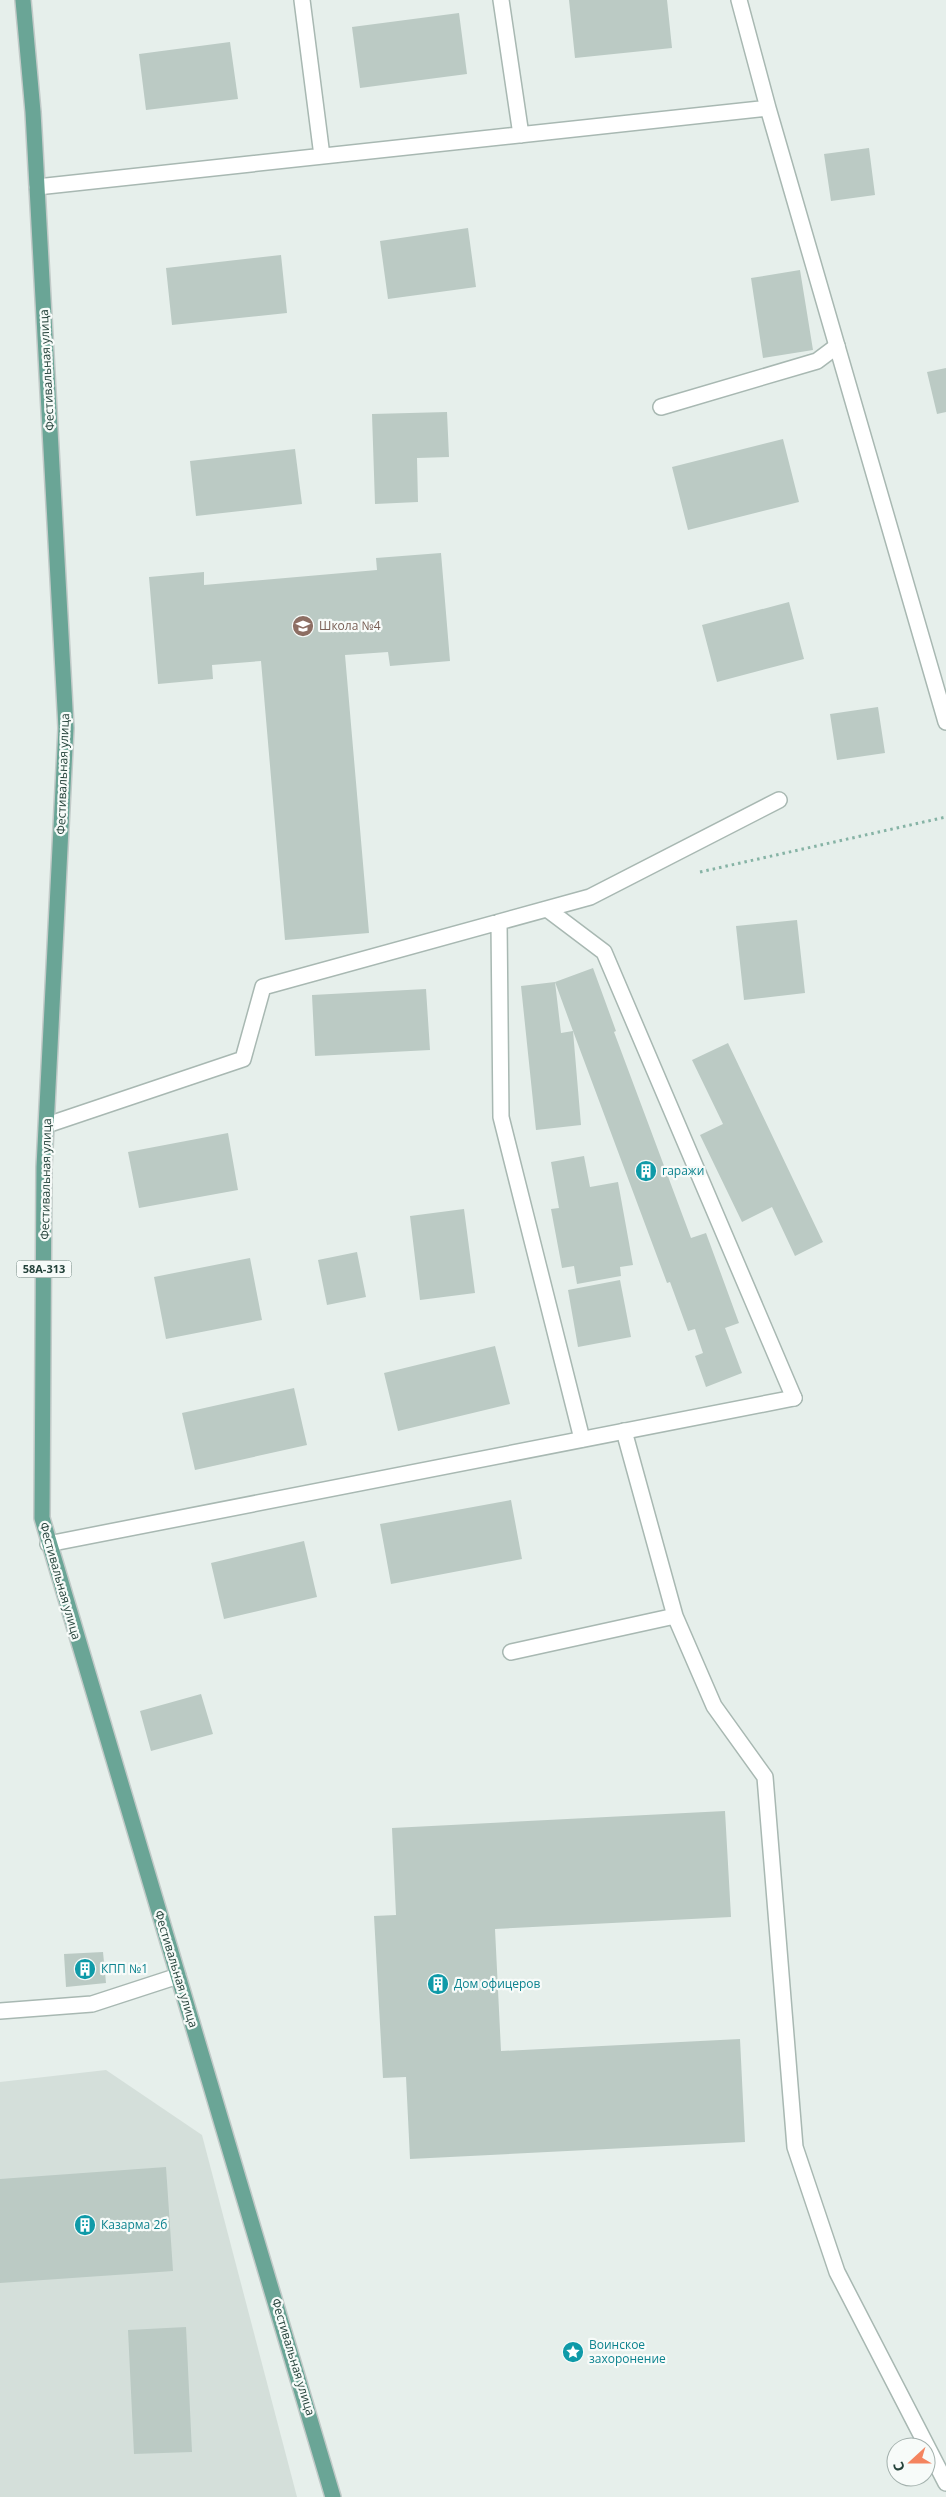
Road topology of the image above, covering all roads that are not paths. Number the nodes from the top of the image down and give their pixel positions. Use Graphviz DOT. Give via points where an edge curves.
graph roads {
  1 [pos="23,0"];
  2 [pos="302,0"];
  3 [pos="501,0"];
  4 [pos="739,0"];
  5 [pos="768,108"];
  6 [pos="521,135"];
  7 [pos="322,156"];
  8 [pos="37,187"];
  9 [pos="837,346"];
  10 [pos="661,407"];
  11 [pos="946,722"];
  12 [pos="779,800"];
  13 [pos="547,908"];
  14 [pos="500,922"];
  15 [pos="46,1125"];
  16 [pos="624,1431"];
  17 [pos="582,1439"];
  18 [pos="48,1544"];
  19 [pos="675,1616"];
  20 [pos="511,1652"];
  21 [pos="178,1976"];
  22 [pos="0,2011"];
  23 [pos="946,2483"];
  24 [pos="333,2497"];
  1 -- 8 [label="main road, Фестивальная улица / 58А-313"];
  2 -- 7 [label="street"];
  3 -- 6 [label="street"];
  4 -- 5 [label="street"];
  5 -- 6 [label="street"];
  5 -- 9 [label="street"];
  6 -- 7 [label="street"];
  7 -- 8 [label="street"];
  8 -- 15 [label="main road, Фестивальная улица / 58А-313" via="66,728"];
  9 -- 10 [label="street" via="817,361"];
  9 -- 11 [label="street"];
  12 -- 13 [label="street" via="590,897"];
  13 -- 14 [label="street"];
  13 -- 16 [label="street" via="604,952 794,1398"];
  14 -- 15 [label="street" via="263,987 243,1059"];
  14 -- 17 [label="street" via="501,1117"];
  15 -- 18 [label="main road, Фестивальная улица / 58А-313" via="42,1518"];
  16 -- 17 [label="street"];
  16 -- 19 [label="street"];
  17 -- 18 [label="street"];
  18 -- 21 [label="main road, Фестивальная улица / 58А-313"];
  19 -- 20 [label="street"];
  19 -- 23 [label="street" via="714,1706 765,1777 795,2147 837,2272"];
  21 -- 22 [label="street" via="92,2004"];
  21 -- 24 [label="main road, Фестивальная улица / 58А-313"];
}
